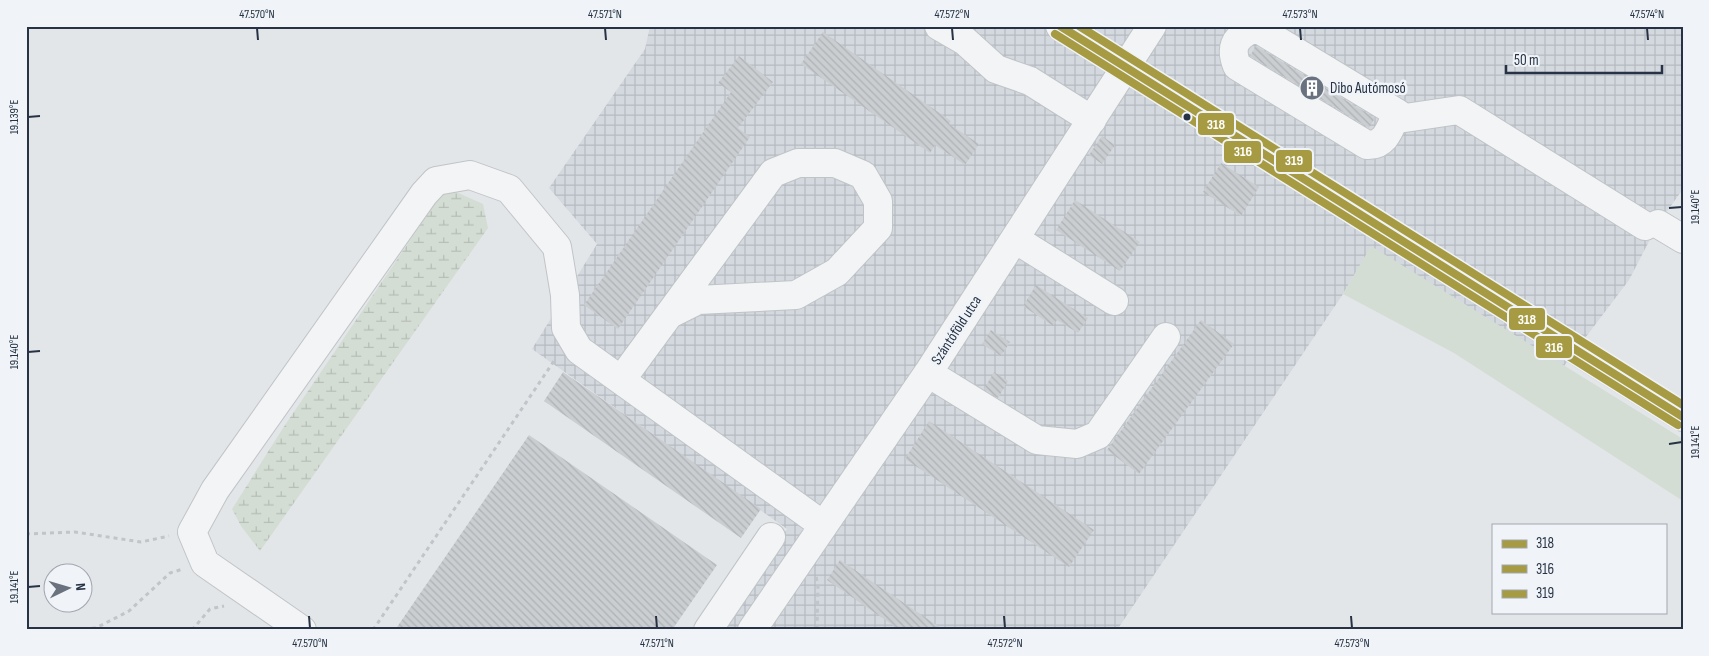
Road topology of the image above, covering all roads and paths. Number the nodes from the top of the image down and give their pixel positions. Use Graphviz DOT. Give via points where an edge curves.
graph roads {
  1 [pos="939,26"];
  2 [pos="1060,26"];
  3 [pos="1152,26"];
  4 [pos="1261,28"];
  5 [pos="1127,68"];
  6 [pos="1397,113"];
  7 [pos="1092,120"];
  8 [pos="1015,239"];
  9 [pos="1683,239"];
  10 [pos="1114,301"];
  11 [pos="672,313"];
  12 [pos="1166,337"];
  13 [pos="579,350"];
  14 [pos="928,373"];
  15 [pos="621,380"];
  16 [pos="1683,417"];
  17 [pos="823,525"];
  18 [pos="192,532"];
  19 [pos="26,534"];
  20 [pos="771,537"];
  21 [pos="806,551"];
  22 [pos="205,563"];
  23 [pos="256,599"];
  24 [pos="68,630"];
  25 [pos="192,630"];
  26 [pos="302,630"];
  27 [pos="373,630"];
  28 [pos="708,630"];
  29 [pos="752,630"];
  30 [pos="817,630"];
  1 -- 7 [label="street" via="965,42 996,69 1030,81"];
  2 -- 5 [label="main road"];
  3 -- 5 [label="street, Szántóföld utca"];
  4 -- 6 [label="street"];
  4 -- 6 [label="street" via="1241,35 1235,44 1232,55 1237,66 1367,145 1375,146 1383,140"];
  5 -- 7 [label="street, Szántóföld utca"];
  5 -- 16 [label="main road"];
  6 -- 9 [label="street" via="1405,118 1460,110 1652,225"];
  7 -- 8 [label="street, Szántóföld utca"];
  8 -- 10 [label="street"];
  8 -- 14 [label="street, Szántóföld utca"];
  11 -- 11 [label="street" via="773,173 798,163 835,163 863,176 878,201 878,228 837,272 796,295 698,300"];
  11 -- 15 [label="street"];
  12 -- 14 [label="street" via="1098,435 1077,444 1037,440"];
  13 -- 15 [label="street"];
  13 -- 18 [label="street" via="566,328 565,295 557,247 509,189 470,175 436,181 215,490"];
  13 -- 27 [label="path" via="558,354"];
  14 -- 17 [label="street, Szántóföld utca"];
  15 -- 17 [label="street"];
  17 -- 21 [label="street, Szántóföld utca"];
  18 -- 19 [label="path" via="141,542 75,532"];
  18 -- 22 [label="street"];
  20 -- 28 [label="street"];
  21 -- 29 [label="street, Szántóföld utca"];
  21 -- 30 [label="path" via="818,584"];
  22 -- 23 [label="street"];
  22 -- 24 [label="path" via="170,573 129,611 96,628"];
  23 -- 25 [label="path" via="210,609"];
  23 -- 26 [label="street"];
}
